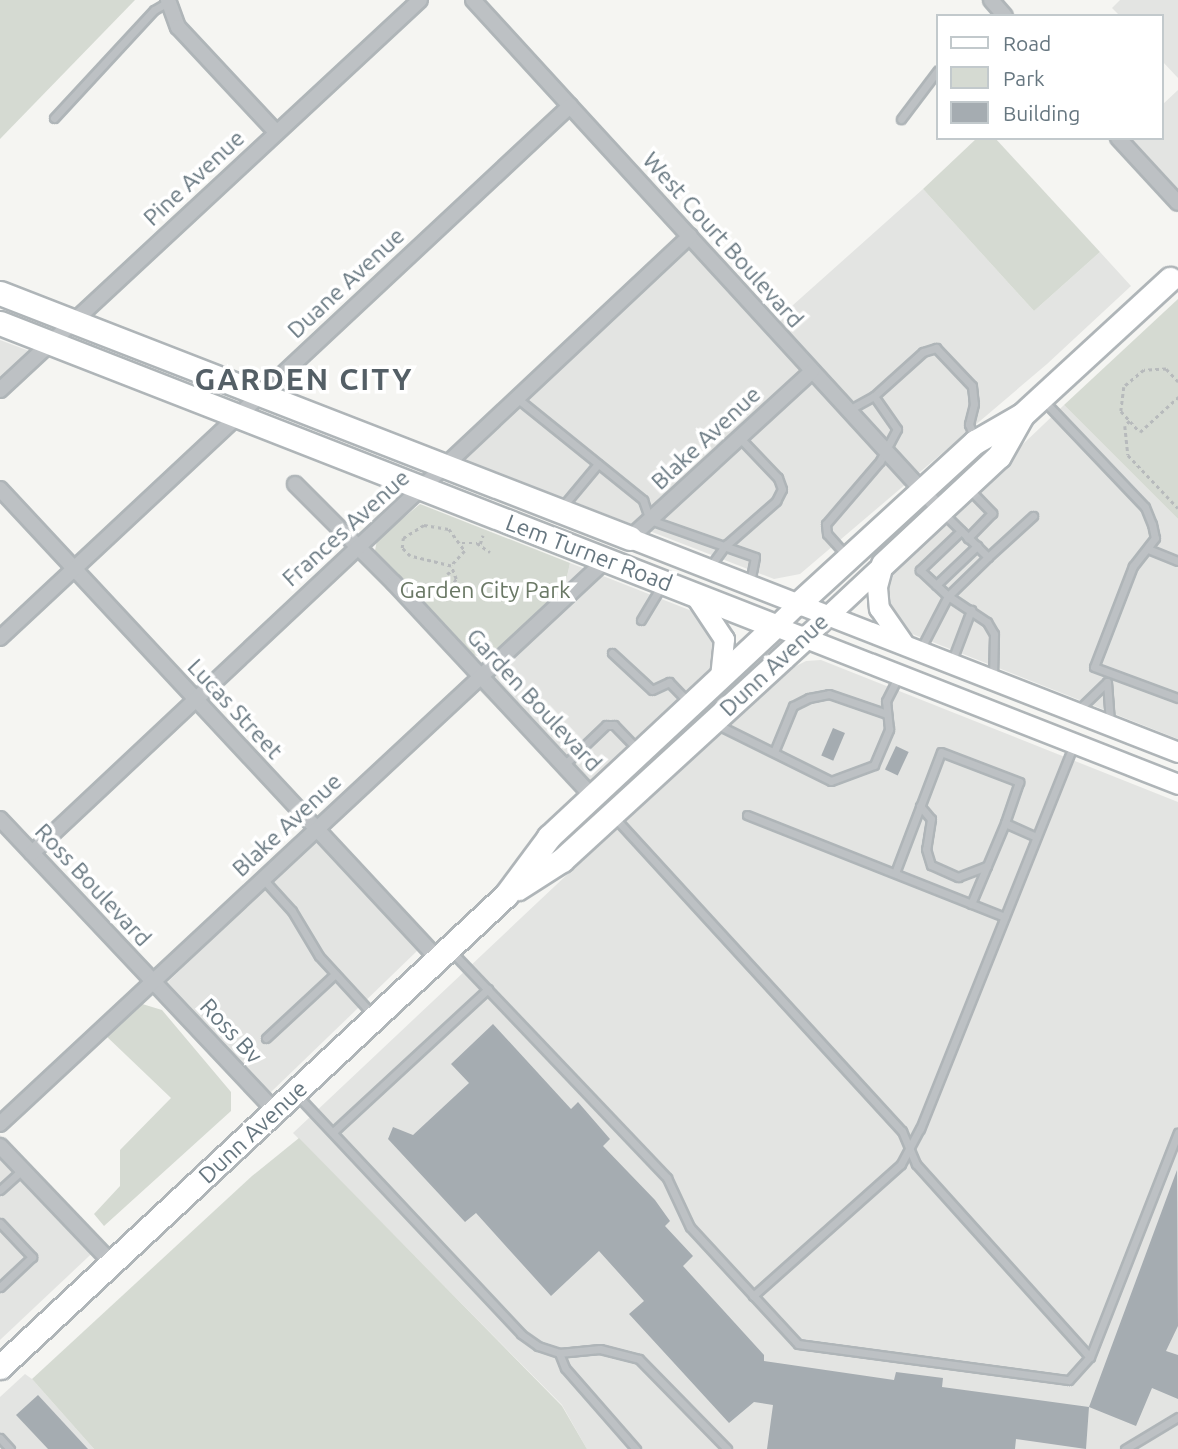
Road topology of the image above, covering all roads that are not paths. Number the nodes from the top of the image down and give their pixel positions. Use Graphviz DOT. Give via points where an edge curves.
graph roads {
  1 [pos="421,0"];
  2 [pos="473,0"];
  3 [pos="991,0"];
  4 [pos="168,1"];
  5 [pos="1001,14"];
  6 [pos="936,73"];
  7 [pos="570,106"];
  8 [pos="54,118"];
  9 [pos="901,119"];
  10 [pos="276,132"];
  11 [pos="1120,140"];
  12 [pos="1178,203"];
  13 [pos="690,236"];
  14 [pos="1174,275"];
  15 [pos="0,293"];
  16 [pos="74,322"];
  17 [pos="0,323"];
  18 [pos="50,343"];
  19 [pos="812,371"];
  20 [pos="0,390"];
  21 [pos="260,394"];
  22 [pos="874,396"];
  23 [pos="1041,398"];
  24 [pos="518,399"];
  25 [pos="848,411"];
  26 [pos="1022,415"];
  27 [pos="236,416"];
  28 [pos="739,437"];
  29 [pos="975,442"];
  30 [pos="883,449"];
  31 [pos="598,464"];
  32 [pos="448,467"];
  33 [pos="295,485"];
  34 [pos="966,486"];
  35 [pos="0,489"];
  36 [pos="424,489"];
  37 [pos="921,490"];
  38 [pos="559,510"];
  39 [pos="940,510"];
  40 [pos="1033,516"];
  41 [pos="650,520"];
  42 [pos="961,531"];
  43 [pos="630,538"];
  44 [pos="968,538"];
  45 [pos="726,545"];
  46 [pos="977,546"];
  47 [pos="358,547"];
  48 [pos="1148,549"];
  49 [pos="848,557"];
  50 [pos="988,557"];
  51 [pos="606,560"];
  52 [pos="1178,561"];
  53 [pos="883,564"];
  54 [pos="708,568"];
  55 [pos="74,569"];
  56 [pos="663,582"];
  57 [pos="750,585"];
  58 [pos="936,585"];
  59 [pos="694,594"];
  60 [pos="948,596"];
  61 [pos="798,604"];
  62 [pos="971,610"];
  63 [pos="828,615"];
  64 [pos="640,620"];
  65 [pos="775,626"];
  66 [pos="805,637"];
  67 [pos="0,638"];
  68 [pos="912,648"];
  69 [pos="612,653"];
  70 [pos="951,663"];
  71 [pos="900,674"];
  72 [pos="720,676"];
  73 [pos="481,678"];
  74 [pos="1109,678"];
  75 [pos="993,680"];
  76 [pos="193,697"];
  77 [pos="1178,698"];
  78 [pos="691,704"];
  79 [pos="1076,713"];
  80 [pos="887,715"];
  81 [pos="713,722"];
  82 [pos="1111,726"];
  83 [pos="1075,743"];
  84 [pos="640,752"];
  85 [pos="774,752"];
  86 [pos="1178,752"];
  87 [pos="564,765"];
  88 [pos="1178,784"];
  89 [pos="593,797"];
  90 [pos="920,806"];
  91 [pos="612,814"];
  92 [pos="747,815"];
  93 [pos="0,818"];
  94 [pos="1005,823"];
  95 [pos="316,829"];
  96 [pos="1036,837"];
  97 [pos="32,852"];
  98 [pos="987,866"];
  99 [pos="895,873"];
  100 [pos="262,878"];
  101 [pos="506,895"];
  102 [pos="971,904"];
  103 [pos="1004,917"];
  104 [pos="443,954"];
  105 [pos="335,974"];
  106 [pos="153,982"];
  107 [pos="488,989"];
  108 [pos="376,1018"];
  109 [pos="266,1038"];
  110 [pos="295,1093"];
  111 [pos="275,1111"];
  112 [pos="0,1125"];
  113 [pos="333,1132"];
  114 [pos="1178,1133"];
  115 [pos="0,1146"];
  116 [pos="909,1147"];
  117 [pos="22,1170"];
  118 [pos="0,1190"];
  119 [pos="0,1223"];
  120 [pos="112,1263"];
  121 [pos="0,1287"];
  122 [pos="753,1296"];
  123 [pos="559,1353"];
  124 [pos="1090,1357"];
  125 [pos="0,1367"];
  126 [pos="1178,1417"];
  127 [pos="0,1438"];
  128 [pos="10,1449"];
  129 [pos="636,1449"];
  130 [pos="727,1449"];
  131 [pos="1125,1449"];
  1 -- 10 [label="street, Pine Avenue"];
  2 -- 7 [label="street, West Court Boulevard"];
  3 -- 5 [label="street"];
  4 -- 8 [label="lane" via="154,10"];
  4 -- 10 [label="street" via="178,27"];
  6 -- 9 [label="lane"];
  7 -- 13 [label="street, West Court Boulevard"];
  7 -- 21 [label="street, Duane Avenue"];
  10 -- 16 [label="street, Pine Avenue"];
  11 -- 12 [label="street"];
  13 -- 19 [label="street, West Court Boulevard"];
  13 -- 24 [label="street, Frances Avenue"];
  14 -- 23 [label="main road, Dunn Avenue"];
  15 -- 16 [label="main road, Lem Turner Road"];
  16 -- 18 [label="street, Pine Avenue"];
  16 -- 21 [label="main road, Lem Turner Road"];
  17 -- 18 [label="main road, Lem Turner Road"];
  18 -- 20 [label="street, Pine Avenue"];
  18 -- 27 [label="main road, Lem Turner Road"];
  19 -- 25 [label="street, West Court Boulevard"];
  19 -- 28 [label="street, Blake Avenue"];
  21 -- 27 [label="street, Duane Avenue"];
  21 -- 32 [label="main road, Lem Turner Road"];
  22 -- 25 [label="lane"];
  22 -- 29 [label="lane" via="923,352 936,348 972,386 969,424"];
  22 -- 30 [label="lane" via="897,429"];
  23 -- 26 [label="main road, Dunn Avenue"];
  23 -- 48 [label="lane" via="1145,507 1155,538"];
  24 -- 31 [label="lane"];
  24 -- 32 [label="street, Frances Avenue"];
  25 -- 30 [label="street, West Court Boulevard"];
  26 -- 29 [label="main road, Dunn Avenue"];
  26 -- 34 [label="main road, Dunn Avenue" via="999,456"];
  27 -- 36 [label="main road, Lem Turner Road"];
  27 -- 55 [label="street, Duane Avenue"];
  28 -- 41 [label="street, Blake Avenue"];
  28 -- 45 [label="lane" via="778,478 782,489 776,501"];
  29 -- 37 [label="main road, Dunn Avenue"];
  30 -- 37 [label="street, West Court Boulevard"];
  30 -- 49 [label="lane" via="880,461 827,524 827,534"];
  31 -- 38 [label="lane"];
  31 -- 41 [label="lane" via="643,500"];
  32 -- 36 [label="street, Frances Avenue"];
  32 -- 38 [label="main road, Lem Turner Road"];
  33 -- 47 [label="street, Garden Boulevard"];
  34 -- 39 [label="main road, Dunn Avenue"];
  34 -- 44 [label="lane" via="992,513"];
  35 -- 55 [label="street, Lucas Street"];
  36 -- 47 [label="street, Frances Avenue"];
  36 -- 51 [label="main road, Lem Turner Road"];
  37 -- 39 [label="street, West Court Boulevard"];
  37 -- 49 [label="main road, Dunn Avenue"];
  38 -- 43 [label="main road, Lem Turner Road"];
  39 -- 42 [label="lane"];
  39 -- 53 [label="main road, Dunn Avenue"];
  40 -- 50 [label="lane"];
  41 -- 43 [label="street, Blake Avenue"];
  41 -- 45 [label="lane"];
  42 -- 44 [label="lane"];
  42 -- 58 [label="lane" via="920,570"];
  43 -- 54 [label="main road, Lem Turner Road"];
  44 -- 46 [label="lane"];
  45 -- 54 [label="lane"];
  45 -- 57 [label="lane" via="755,557"];
  46 -- 50 [label="lane"];
  46 -- 58 [label="lane"];
  47 -- 73 [label="street, Garden Boulevard"];
  47 -- 76 [label="street, Frances Avenue"];
  48 -- 52 [label="lane"];
  48 -- 74 [label="lane" via="1133,566 1094,667"];
  49 -- 61 [label="main road, Dunn Avenue"];
  50 -- 60 [label="lane"];
  51 -- 56 [label="main road, Lem Turner Road"];
  51 -- 73 [label="street, Blake Avenue"];
  53 -- 63 [label="main road, Dunn Avenue"];
  53 -- 68 [label="main road" via="877,587 879,608"];
  54 -- 57 [label="main road, Lem Turner Road"];
  55 -- 67 [label="street, Duane Avenue"];
  55 -- 76 [label="street, Lucas Street"];
  56 -- 59 [label="main road, Lem Turner Road"];
  56 -- 64 [label="lane"];
  57 -- 61 [label="main road, Lem Turner Road"];
  58 -- 60 [label="lane"];
  59 -- 65 [label="main road, Lem Turner Road"];
  59 -- 72 [label="main road" via="724,639"];
  60 -- 62 [label="lane"];
  60 -- 68 [label="lane"];
  61 -- 63 [label="main road, Lem Turner Road"];
  61 -- 65 [label="main road, Dunn Avenue"];
  62 -- 70 [label="lane"];
  62 -- 75 [label="lane" via="988,622 994,634"];
  63 -- 66 [label="main road, Dunn Avenue"];
  63 -- 68 [label="main road, Lem Turner Road"];
  65 -- 66 [label="main road, Lem Turner Road"];
  65 -- 72 [label="main road, Dunn Avenue"];
  66 -- 71 [label="main road, Lem Turner Road"];
  66 -- 81 [label="main road, Dunn Avenue"];
  68 -- 70 [label="main road, Lem Turner Road"];
  69 -- 78 [label="lane" via="652,690 668,682"];
  70 -- 75 [label="main road, Lem Turner Road"];
  71 -- 80 [label="lane" via="886,701"];
  71 -- 83 [label="main road, Lem Turner Road"];
  72 -- 78 [label="main road, Dunn Avenue"];
  73 -- 87 [label="street, Garden Boulevard"];
  73 -- 95 [label="street, Blake Avenue"];
  74 -- 77 [label="lane"];
  74 -- 79 [label="lane"];
  74 -- 82 [label="lane"];
  75 -- 79 [label="main road, Lem Turner Road"];
  76 -- 95 [label="street, Lucas Street"];
  76 -- 97 [label="street, Frances Avenue"];
  78 -- 84 [label="main road, Dunn Avenue"];
  79 -- 82 [label="main road, Lem Turner Road"];
  80 -- 85 [label="lane" via="829,694 809,698 793,705"];
  80 -- 85 [label="lane" via="889,729 874,765 831,781"];
  81 -- 85 [label="lane" via="742,741"];
  81 -- 91 [label="main road, Dunn Avenue"];
  82 -- 86 [label="main road, Lem Turner Road"];
  83 -- 88 [label="main road, Lem Turner Road"];
  83 -- 96 [label="lane"];
  84 -- 87 [label="lane" via="614,725 606,725"];
  84 -- 89 [label="main road, Dunn Avenue"];
  87 -- 89 [label="street, Garden Boulevard"];
  89 -- 101 [label="main road, Dunn Avenue" via="549,837"];
  90 -- 94 [label="lane" via="941,752 1018,782"];
  90 -- 98 [label="lane" via="931,819 926,849 931,865 958,877"];
  90 -- 99 [label="lane"];
  91 -- 101 [label="main road, Dunn Avenue" via="562,860"];
  91 -- 116 [label="lane" via="902,1131"];
  92 -- 99 [label="lane"];
  93 -- 97 [label="street, Ross Boulevard"];
  94 -- 96 [label="lane"];
  94 -- 98 [label="lane"];
  95 -- 100 [label="street, Blake Avenue"];
  95 -- 104 [label="street, Lucas Street"];
  96 -- 103 [label="lane"];
  97 -- 106 [label="street, Ross Boulevard"];
  98 -- 102 [label="lane"];
  99 -- 102 [label="lane"];
  100 -- 105 [label="lane" via="292,911"];
  100 -- 106 [label="street, Blake Avenue"];
  101 -- 104 [label="main road, Dunn Avenue"];
  102 -- 103 [label="lane"];
  103 -- 116 [label="lane"];
  104 -- 107 [label="lane"];
  104 -- 108 [label="main road, Dunn Avenue"];
  105 -- 108 [label="lane"];
  105 -- 109 [label="lane"];
  106 -- 111 [label="street, Ross Bv"];
  106 -- 112 [label="street, Blake Avenue"];
  107 -- 113 [label="lane"];
  107 -- 122 [label="lane" via="667,1178 690,1227"];
  108 -- 110 [label="main road, Dunn Avenue"];
  110 -- 111 [label="main road, Dunn Avenue"];
  110 -- 113 [label="lane"];
  111 -- 120 [label="main road, Dunn Avenue"];
  113 -- 123 [label="lane" via="522,1334"];
  114 -- 124 [label="lane"];
  115 -- 117 [label="street"];
  116 -- 122 [label="lane" via="901,1164"];
  116 -- 124 [label="lane" via="916,1164"];
  117 -- 118 [label="lane"];
  117 -- 120 [label="street"];
  119 -- 121 [label="lane" via="32,1257"];
  120 -- 125 [label="main road, Dunn Avenue"];
  122 -- 124 [label="lane" via="798,1344 1069,1380"];
  123 -- 129 [label="lane" via="565,1368"];
  123 -- 130 [label="lane" via="600,1349 639,1359"];
  126 -- 131 [label="lane"];
  127 -- 128 [label="lane"];
}
